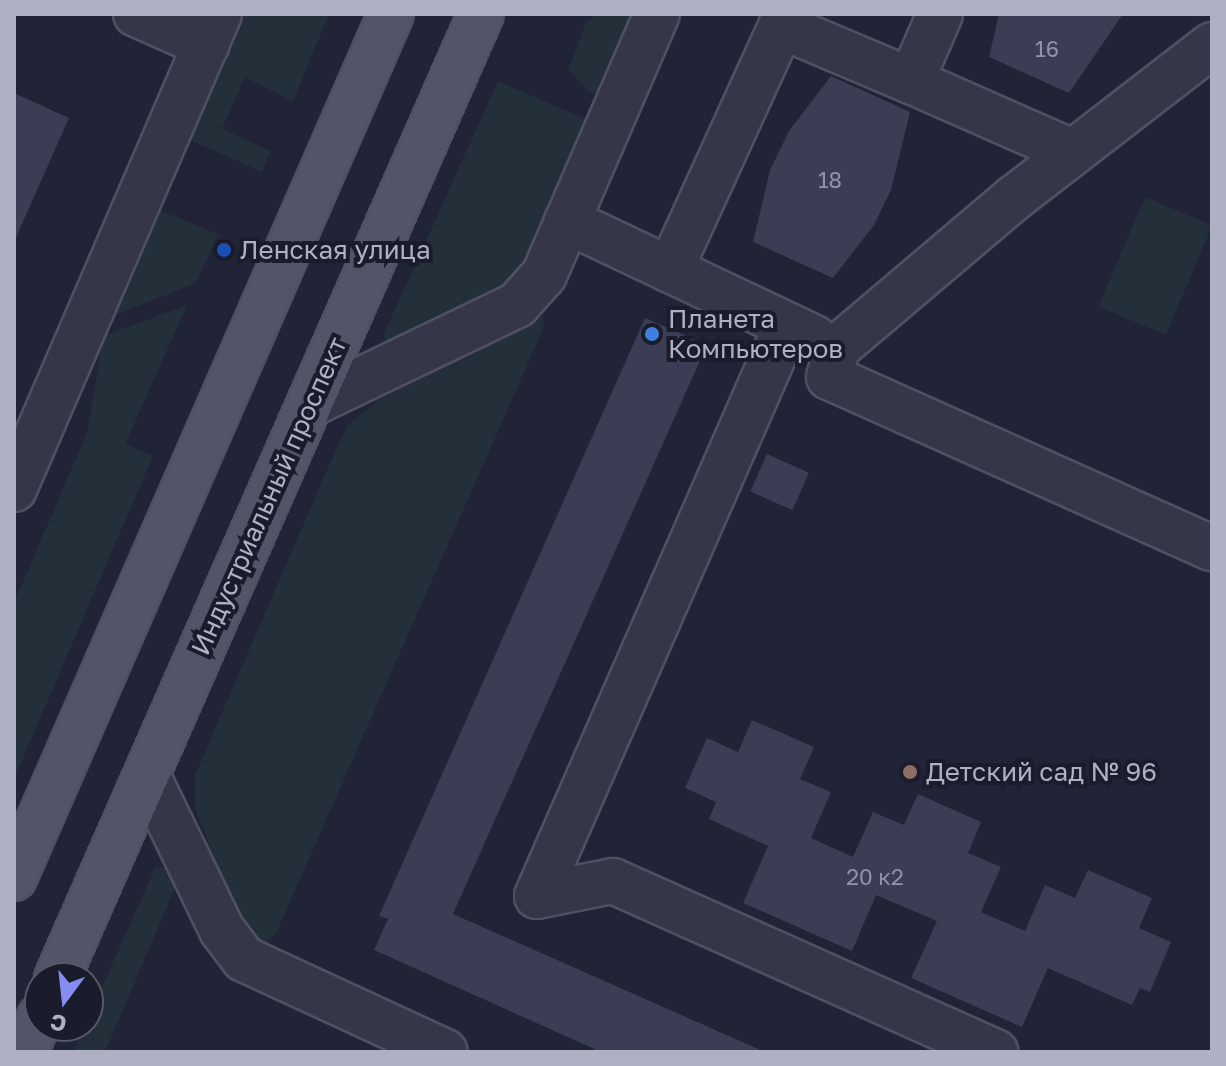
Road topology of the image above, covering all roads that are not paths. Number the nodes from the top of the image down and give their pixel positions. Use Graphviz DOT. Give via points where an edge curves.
graph roads {
  1 [pos="136,14"];
  2 [pos="391,14"];
  3 [pos="481,14"];
  4 [pos="657,14"];
  5 [pos="940,14"];
  6 [pos="213,29"];
  7 [pos="1212,45"];
  8 [pos="911,81"];
  9 [pos="1072,152"];
  10 [pos="567,221"];
  11 [pos="670,270"];
  12 [pos="787,325"];
  13 [pos="837,348"];
  14 [pos="309,405"];
  15 [pos="14,489"];
  16 [pos="1212,548"];
  17 [pos="147,775"];
  18 [pos="14,878"];
  19 [pos="64,962"];
  20 [pos="445,1052"];
  21 [pos="996,1052"];
  1 -- 6 [label="street"];
  2 -- 18 [label="main road"];
  3 -- 14 [label="main road, Индустриальный проспект"];
  4 -- 10 [label="street"];
  5 -- 8 [label="street"];
  6 -- 15 [label="street"];
  7 -- 9 [label="street"];
  8 -- 9 [label="street"];
  8 -- 11 [label="street" via="781,26"];
  9 -- 13 [label="street"];
  10 -- 11 [label="street"];
  10 -- 14 [label="street" via="544,275 517,305"];
  11 -- 12 [label="street"];
  12 -- 13 [label="street"];
  12 -- 21 [label="street" via="537,896 613,881"];
  13 -- 16 [label="street" via="829,377"];
  14 -- 17 [label="main road, Индустриальный проспект"];
  17 -- 19 [label="main road, Индустриальный проспект"];
  17 -- 20 [label="street" via="222,930 244,959"];
}
